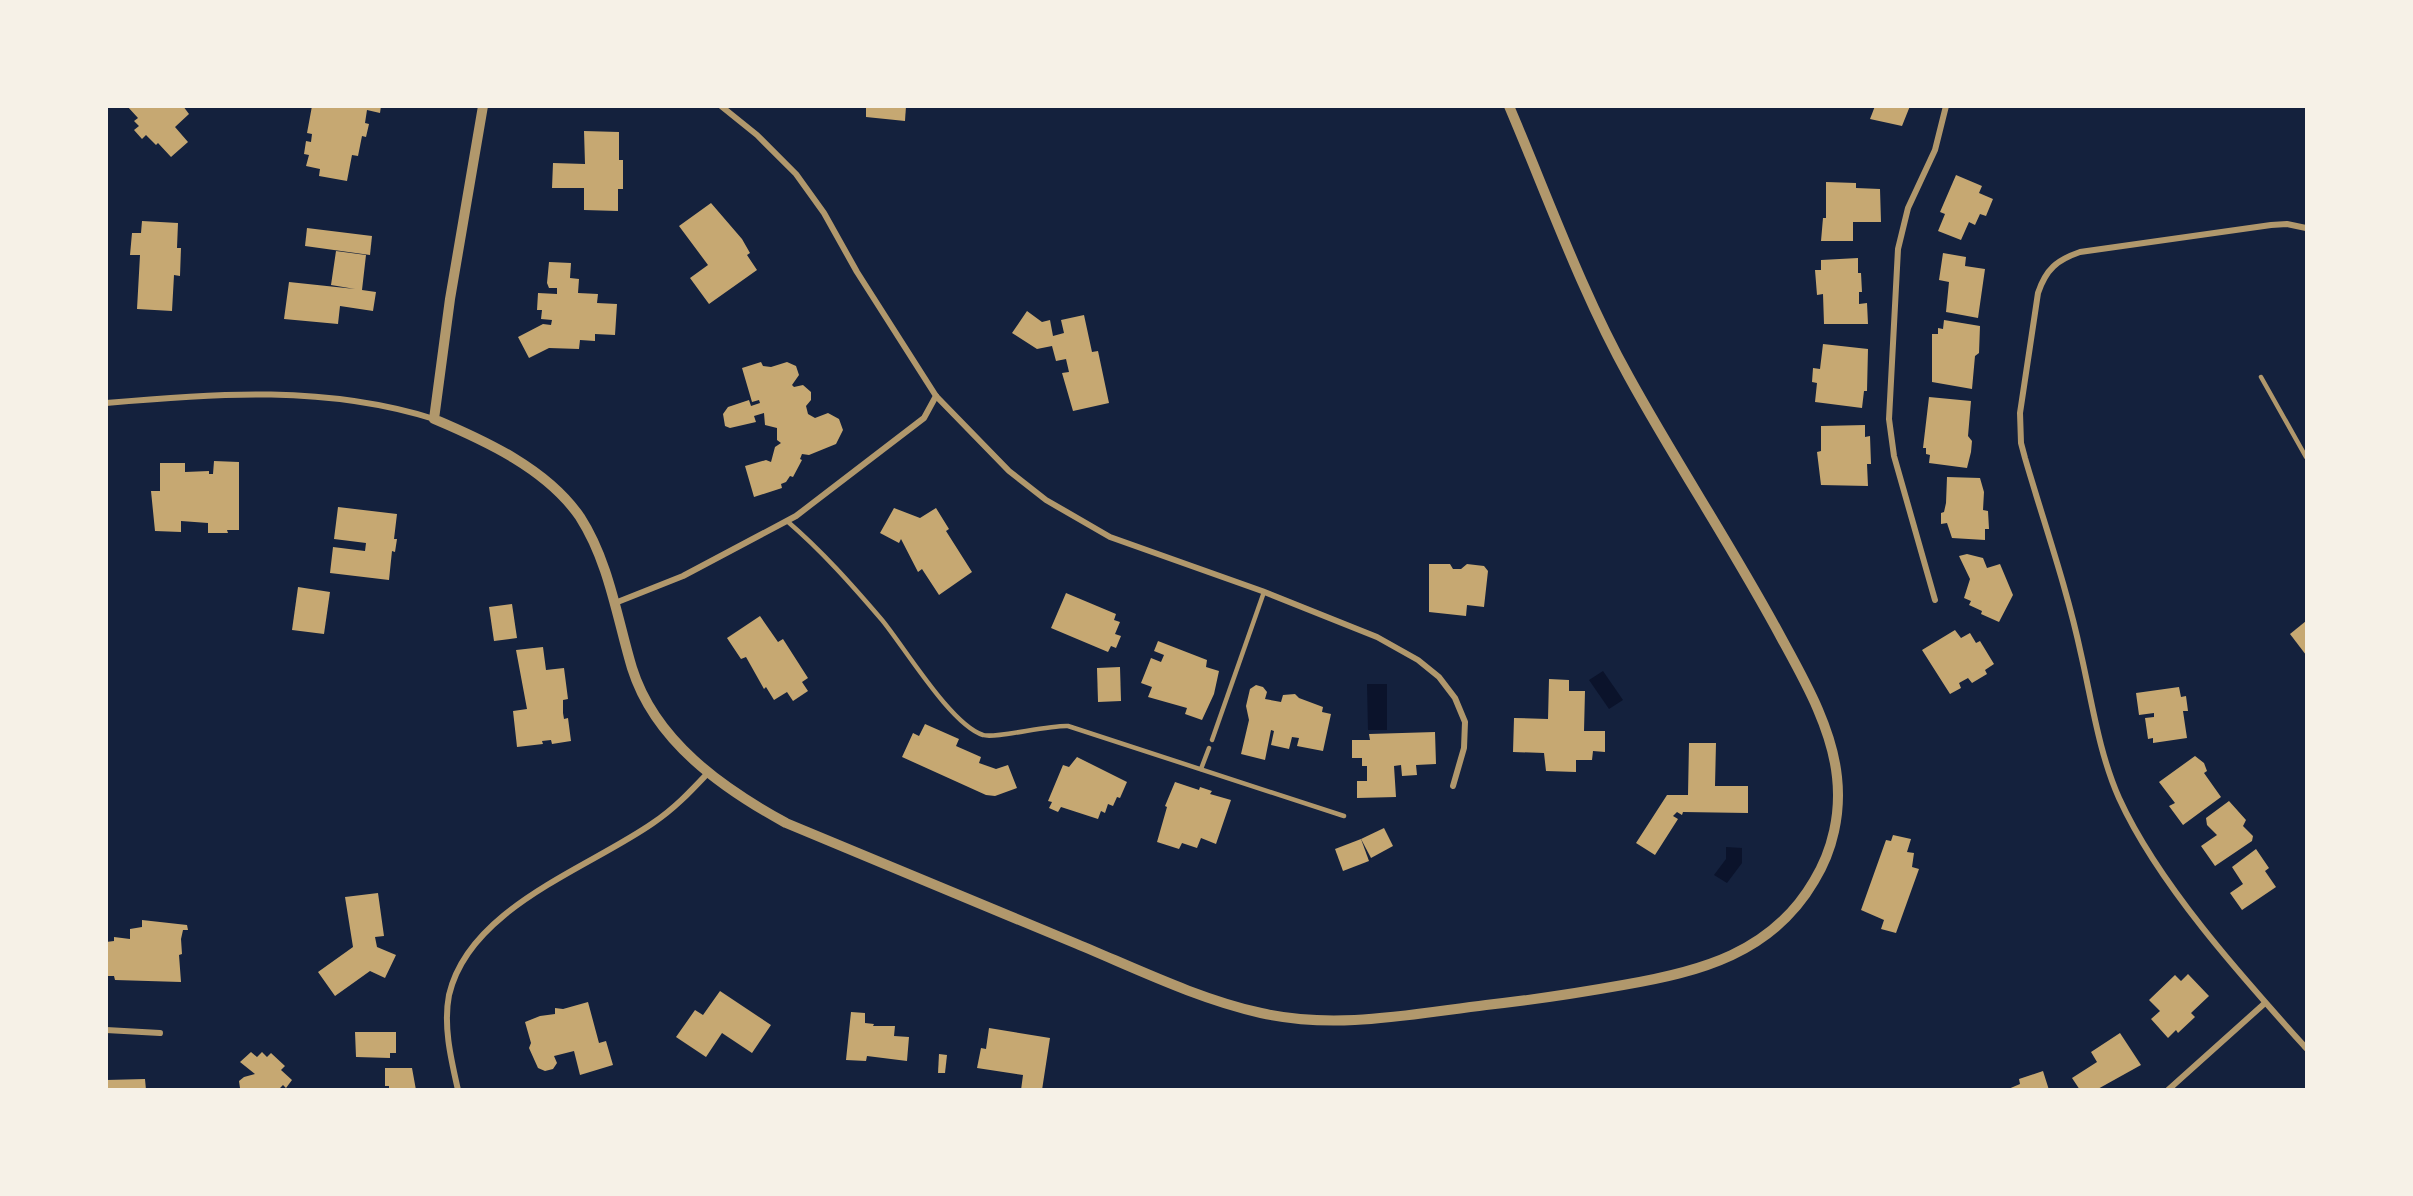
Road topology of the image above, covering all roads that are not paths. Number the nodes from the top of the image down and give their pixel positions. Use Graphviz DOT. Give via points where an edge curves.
graph roads {
  1 [pos="483,106"];
  2 [pos="721,106"];
  3 [pos="1509,106"];
  4 [pos="1946,106"];
  5 [pos="2307,228"];
  6 [pos="2261,377"];
  7 [pos="936,396"];
  8 [pos="106,404"];
  9 [pos="434,419"];
  10 [pos="2307,457"];
  11 [pos="787,521"];
  12 [pos="1264,592"];
  13 [pos="1935,600"];
  14 [pos="615,603"];
  15 [pos="1212,740"];
  16 [pos="1209,748"];
  17 [pos="1201,769"];
  18 [pos="707,774"];
  19 [pos="1453,786"];
  20 [pos="1344,816"];
  21 [pos="2265,1003"];
  22 [pos="106,1030"];
  23 [pos="160,1033"];
  24 [pos="2307,1048"];
  25 [pos="458,1089"];
  26 [pos="2168,1089"];
  1 -- 9 [label="street"];
  2 -- 7 [label="street" via="764,141 824,213 856,272"];
  3 -- 18 [label="street" via="1618,356 1753,584 1794,660 1831,744 1838,794 1831,845 1804,898 1775,929 1735,956 1678,976 1559,997 1356,1021 1286,1018 1229,1005 1170,983 786,823"];
  4 -- 13 [label="street" via="1935,150 1908,208 1898,249 1889,419 1894,456"];
  5 -- 21 [label="street" via="2271,225 2080,252 2061,259 2043,276 2038,293 2020,413 2021,443 2081,653 2105,759 2119,797 2169,881"];
  6 -- 10 [label="lane"];
  7 -- 11 [label="street" via="924,418"];
  7 -- 12 [label="street" via="1009,471 1072,516 1110,537"];
  8 -- 9 [label="street" via="195,395 304,394"];
  9 -- 14 [label="street" via="517,461 570,505 595,546"];
  11 -- 14 [label="street" via="683,576"];
  11 -- 17 [label="lane" via="821,550 962,724 985,736 1068,726"];
  12 -- 15 [label="lane"];
  12 -- 19 [label="street" via="1377,637 1419,660 1439,677 1455,698 1465,722 1464,748"];
  14 -- 18 [label="street" via="642,693 682,749"];
  16 -- 17 [label="lane"];
  17 -- 20 [label="lane"];
  18 -- 25 [label="street" via="682,801 652,824 519,904 484,932 467,952 449,996 447,1022"];
  21 -- 24 [label="street"];
  21 -- 26 [label="street"];
  22 -- 23 [label="street"];
}
